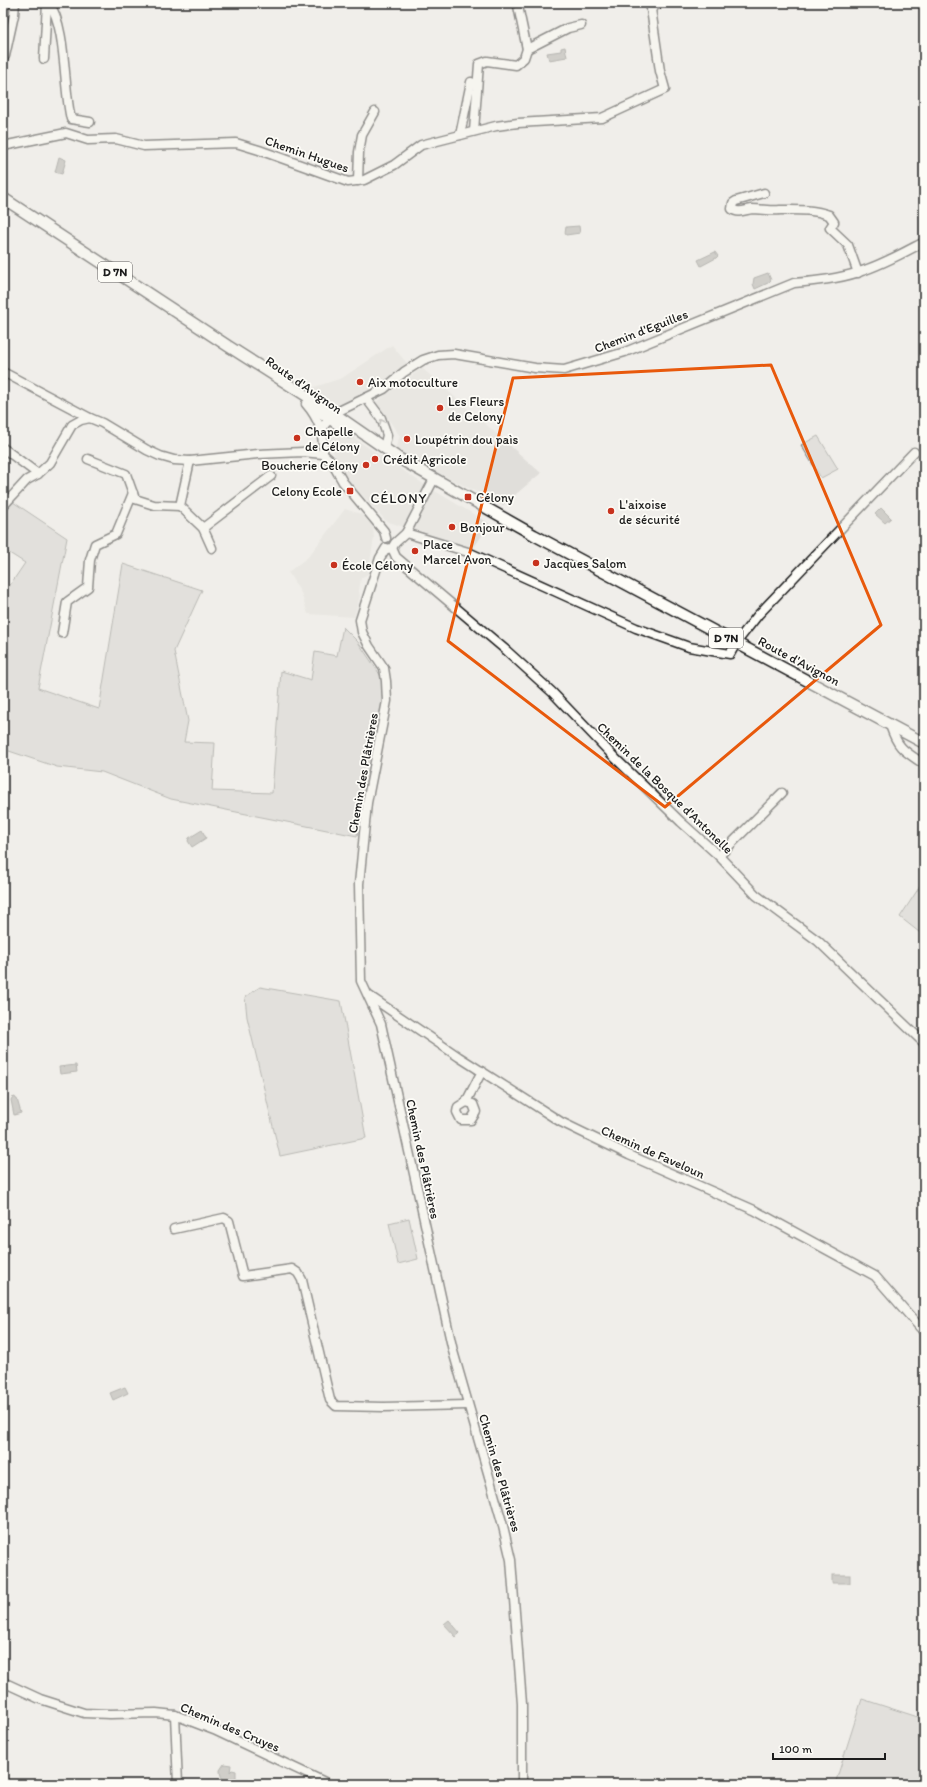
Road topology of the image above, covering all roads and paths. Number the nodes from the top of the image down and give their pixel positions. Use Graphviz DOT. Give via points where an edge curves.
graph roads {
  1 [pos="15,3"];
  2 [pos="48,3"];
  3 [pos="660,3"];
  4 [pos="518,6"];
  5 [pos="581,25"];
  6 [pos="527,49"];
  7 [pos="5,56"];
  8 [pos="44,59"];
  9 [pos="471,82"];
  10 [pos="375,112"];
  11 [pos="90,122"];
  12 [pos="474,131"];
  13 [pos="460,135"];
  14 [pos="3,146"];
  15 [pos="358,181"];
  16 [pos="764,193"];
  17 [pos="3,198"];
  18 [pos="924,242"];
  19 [pos="858,273"];
  20 [pos="228,346"];
  21 [pos="3,372"];
  22 [pos="366,398"];
  23 [pos="306,404"];
  24 [pos="333,417"];
  25 [pos="90,418"];
  26 [pos="322,431"];
  27 [pos="3,448"];
  28 [pos="384,448"];
  29 [pos="914,452"];
  30 [pos="323,454"];
  31 [pos="88,459"];
  32 [pos="190,461"];
  33 [pos="38,474"];
  34 [pos="271,476"];
  35 [pos="432,481"];
  36 [pos="133,493"];
  37 [pos="3,506"];
  38 [pos="180,506"];
  39 [pos="203,528"];
  40 [pos="406,533"];
  41 [pos="391,547"];
  42 [pos="212,548"];
  43 [pos="62,633"];
  44 [pos="736,643"];
  45 [pos="890,725"];
  46 [pos="924,743"];
  47 [pos="924,764"];
  48 [pos="782,793"];
  49 [pos="719,856"];
  50 [pos="368,995"];
  51 [pos="924,1043"];
  52 [pos="482,1071"];
  53 [pos="466,1102"];
  54 [pos="174,1229"];
  55 [pos="924,1332"];
  56 [pos="467,1406"];
  57 [pos="3,1682"];
  58 [pos="175,1715"];
  59 [pos="178,1784"];
  60 [pos="330,1784"];
  61 [pos="522,1784"];
  1 -- 7 [label="street"];
  2 -- 8 [label="street"];
  2 -- 11 [label="street" via="54,11 63,55 71,119"];
  3 -- 12 [label="street, Chemin Hugues" via="651,9 665,89 602,118 518,123"];
  4 -- 6 [label="street"];
  5 -- 6 [label="street" via="568,28"];
  6 -- 12 [label="street" via="524,58 516,65 486,61 479,64"];
  9 -- 13 [label="street"];
  10 -- 15 [label="street" via="362,135"];
  12 -- 13 [label="street, Chemin Hugues"];
  13 -- 15 [label="street, Chemin Hugues" via="421,145 394,165"];
  14 -- 15 [label="street, Chemin Hugues" via="66,133 88,140 116,138 144,146 236,143 348,182"];
  16 -- 19 [label="street" via="733,202 732,209 739,212 797,209 829,215 834,222 830,228 848,245"];
  17 -- 20 [label="main road, Route d'Avignon / D 7N"];
  18 -- 19 [label="street, Chemin d'Eguilles"];
  19 -- 22 [label="street, Chemin d'Eguilles" via="794,283 625,352 564,370 535,368 454,354 438,355 423,360 384,389"];
  20 -- 23 [label="main road, Route d'Avignon / D 7N"];
  20 -- 24 [label="main road, Route d'Avignon / D 7N"];
  21 -- 25 [label="street"];
  22 -- 24 [label="street, Chemin d'Eguilles" via="343,408"];
  28 -- 22 [label="street, one-way" via="387,435 381,418"];
  23 -- 24 [label="main road, Route d'Avignon / D 7N"];
  23 -- 26 [label="street"];
  24 -- 26 [label="street"];
  24 -- 28 [label="main road, Route d'Avignon / D 7N"];
  24 -- 35 [label="main road, Route d'Avignon / D 7N" via="399,466"];
  25 -- 32 [label="street" via="147,450 174,460"];
  25 -- 33 [label="street" via="72,425 50,463"];
  26 -- 30 [label="street"];
  27 -- 33 [label="street"];
  28 -- 35 [label="main road, Route d'Avignon / D 7N"];
  29 -- 44 [label="street" via="758,615"];
  30 -- 32 [label="street" via="303,452"];
  30 -- 41 [label="street" via="380,526 386,538 383,544"];
  31 -- 36 [label="street" via="126,474"];
  32 -- 38 [label="street"];
  33 -- 37 [label="street" via="27,480"];
  34 -- 39 [label="street"];
  35 -- 40 [label="street"];
  35 -- 44 [label="main road, Route d'Avignon / D 7N"];
  36 -- 38 [label="street" via="135,499 154,505"];
  36 -- 43 [label="street" via="116,534 95,544 90,560 88,587 67,602"];
  38 -- 39 [label="street"];
  39 -- 42 [label="street"];
  40 -- 41 [label="street"];
  40 -- 44 [label="street" via="468,552 636,628 689,647 730,654"];
  41 -- 49 [label="street, Chemin de la Bosque d'Antonelle" via="396,557 552,692 616,759"];
  41 -- 50 [label="street, Chemin des Plâtrières" via="380,558 360,620 362,632 384,668 387,701 367,803 359,884 360,981"];
  44 -- 45 [label="main road, Route d'Avignon / D 7N"];
  45 -- 46 [label="main road, Route d'Avignon / D 7N"];
  45 -- 47 [label="street" via="900,748"];
  48 -- 49 [label="street"];
  49 -- 51 [label="street, Chemin de la Bosque d'Antonelle" via="756,895 818,941"];
  50 -- 52 [label="street, Chemin de Faveloun"];
  50 -- 56 [label="street, Chemin des Plâtrières" via="382,1024"];
  52 -- 53 [label="street"];
  52 -- 55 [label="street, Chemin de Faveloun" via="561,1122 754,1210 875,1276"];
  54 -- 56 [label="street" via="224,1218 229,1221 243,1276 292,1269 298,1272 330,1400 336,1406"];
  56 -- 61 [label="street, Chemin des Plâtrières" via="511,1560 522,1704"];
  57 -- 58 [label="street, Chemin des Cruyes" via="40,1699 84,1713"];
  58 -- 59 [label="street"];
  58 -- 60 [label="street, Chemin des Cruyes" via="214,1730"];
}
